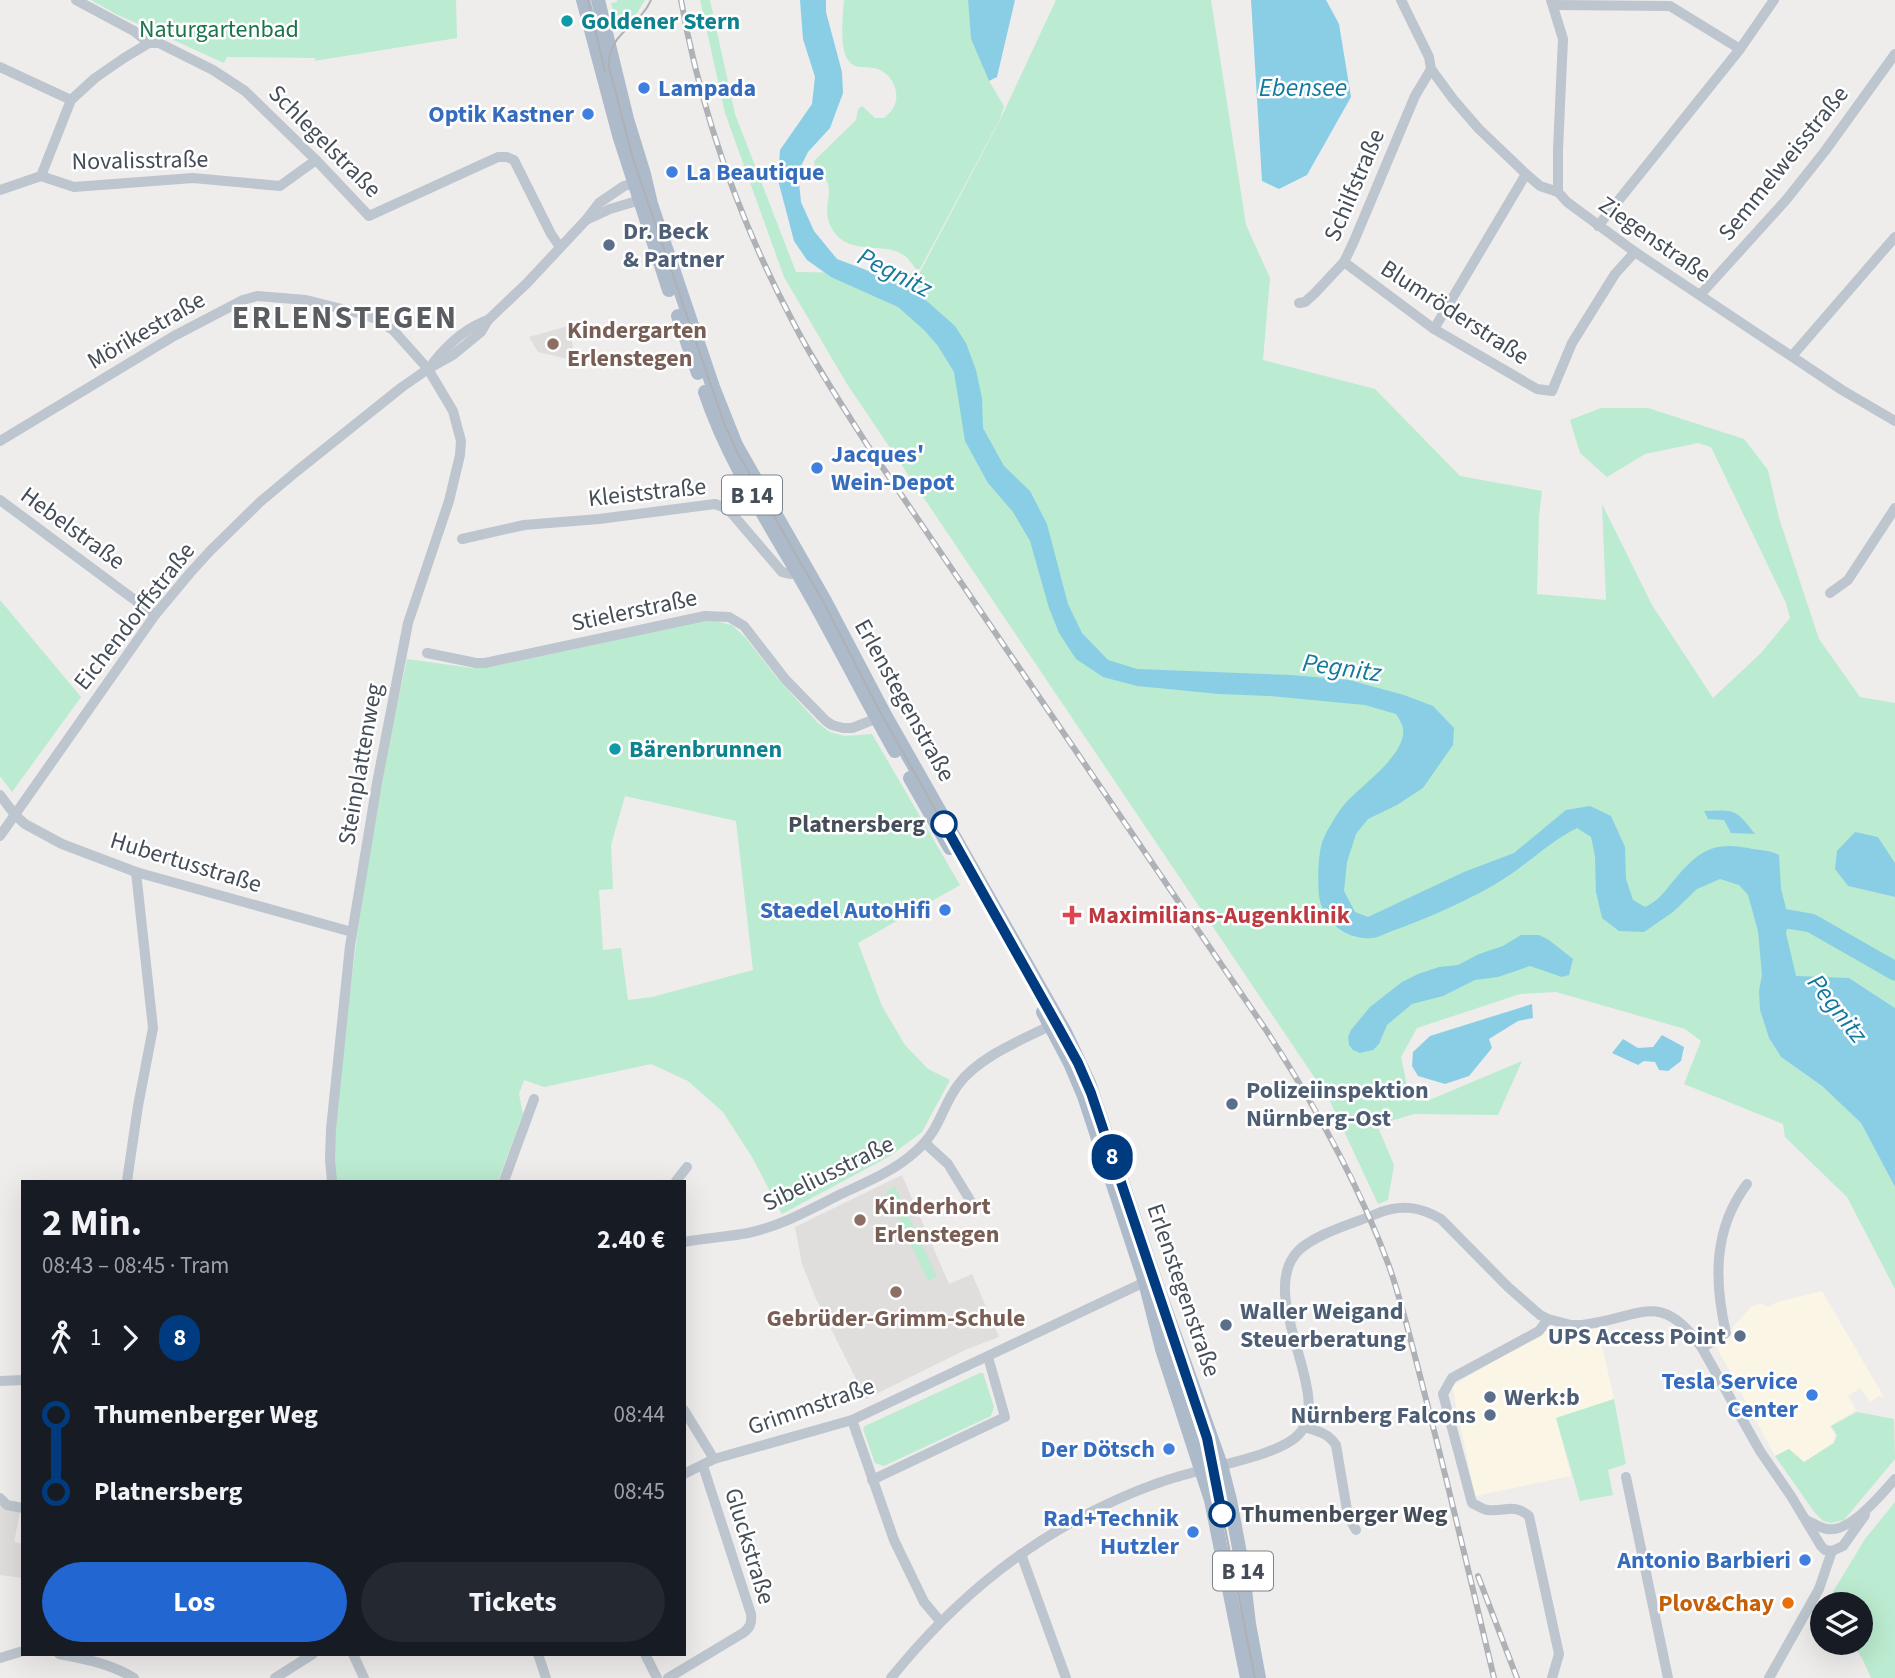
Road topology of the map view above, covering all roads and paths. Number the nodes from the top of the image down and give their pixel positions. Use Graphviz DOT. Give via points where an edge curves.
graph roads {
  1 [pos="76,0"];
  2 [pos="583,0"];
  3 [pos="598,0"];
  4 [pos="1401,0"];
  5 [pos="1774,0"];
  6 [pos="1552,2"];
  7 [pos="149,43"];
  8 [pos="1740,49"];
  9 [pos="1895,54"];
  10 [pos="0,67"];
  11 [pos="1431,69"];
  12 [pos="71,100"];
  13 [pos="621,120"];
  14 [pos="316,159"];
  15 [pos="1526,174"];
  16 [pos="41,176"];
  17 [pos="0,190"];
  18 [pos="640,191"];
  19 [pos="1558,192"];
  20 [pos="586,220"];
  21 [pos="1598,226"];
  22 [pos="1895,237"];
  23 [pos="560,247"];
  24 [pos="1634,252"];
  25 [pos="1344,262"];
  26 [pos="1700,295"];
  27 [pos="1299,303"];
  28 [pos="1434,329"];
  29 [pos="1792,356"];
  30 [pos="428,369"];
  31 [pos="1895,421"];
  32 [pos="0,441"];
  33 [pos="0,500"];
  34 [pos="1895,508"];
  35 [pos="462,539"];
  36 [pos="802,570"];
  37 [pos="1830,593"];
  38 [pos="155,615"];
  39 [pos="427,653"];
  40 [pos="881,717"];
  41 [pos="0,795"];
  42 [pos="15,815"];
  43 [pos="0,836"];
  44 [pos="136,872"];
  45 [pos="352,932"];
  46 [pos="1054,1024"];
  47 [pos="534,1099"];
  48 [pos="925,1143"];
  49 [pos="688,1167"];
  50 [pos="127,1180"];
  51 [pos="332,1180"];
  52 [pos="504,1180"];
  53 [pos="677,1180"];
  54 [pos="1747,1184"];
  55 [pos="973,1205"];
  56 [pos="686,1242"];
  57 [pos="1150,1280"];
  58 [pos="1548,1319"];
  59 [pos="1702,1348"];
  60 [pos="988,1357"];
  61 [pos="21,1380"];
  62 [pos="0,1381"];
  63 [pos="686,1413"];
  64 [pos="852,1420"];
  65 [pos="1304,1427"];
  66 [pos="714,1459"];
  67 [pos="1222,1465"];
  68 [pos="703,1466"];
  69 [pos="1202,1470"];
  70 [pos="686,1473"];
  71 [pos="1626,1477"];
  72 [pos="1895,1479"];
  73 [pos="872,1480"];
  74 [pos="0,1498"];
  75 [pos="1875,1501"];
  76 [pos="21,1508"];
  77 [pos="1806,1520"];
  78 [pos="1356,1530"];
  79 [pos="1832,1551"];
  80 [pos="1021,1554"];
  81 [pos="940,1621"];
  82 [pos="21,1652"];
  83 [pos="69,1656"];
  84 [pos="310,1656"];
  85 [pos="355,1656"];
  86 [pos="539,1656"];
  87 [pos="646,1656"];
  88 [pos="0,1658"];
  89 [pos="134,1678"];
  90 [pos="275,1678"];
  91 [pos="364,1678"];
  92 [pos="546,1678"];
  93 [pos="657,1678"];
  94 [pos="668,1678"];
  95 [pos="891,1678"];
  96 [pos="1066,1678"];
  97 [pos="1247,1678"];
  98 [pos="1259,1678"];
  99 [pos="1552,1678"];
  100 [pos="1668,1678"];
  101 [pos="1769,1678"];
  1 -- 7 [label="street, Schlegelstraße" via="134,30"];
  2 -- 13 [label="main road, Erlenstegenstraße / B 14"];
  3 -- 13 [label="main road, Erlenstegenstraße / B 14"];
  4 -- 11 [label="street, Ziegenstraße"];
  5 -- 8 [label="street"];
  6 -- 8 [label="street" via="1670,6"];
  6 -- 19 [label="street" via="1563,39"];
  7 -- 12 [label="street" via="95,78"];
  7 -- 14 [label="street, Schlegelstraße" via="159,43 226,78"];
  8 -- 21 [label="street"];
  9 -- 26 [label="street, Semmelweisstraße" via="1786,200"];
  10 -- 12 [label="street"];
  11 -- 15 [label="street, Ziegenstraße" via="1479,129"];
  11 -- 25 [label="street, Schilfstraße"];
  12 -- 16 [label="street"];
  13 -- 18 [label="main road, Erlenstegenstraße / B 14"];
  14 -- 16 [label="street, Novalisstraße" via="280,186 193,178 74,187"];
  14 -- 23 [label="street, Schlegelstraße" via="369,216 498,157 507,157 514,160"];
  15 -- 19 [label="street, Ziegenstraße" via="1540,186"];
  15 -- 28 [label="street"];
  16 -- 17 [label="street, Novalisstraße"];
  18 -- 20 [label="street, Eichendorffstraße"];
  18 -- 20 [label="street, Eichendorffstraße" via="625,186 604,199"];
  18 -- 36 [label="main road, Erlenstegenstraße / B 14" via="727,424"];
  19 -- 21 [label="street, Ziegenstraße"];
  20 -- 23 [label="street, Eichendorffstraße"];
  21 -- 24 [label="street, Ziegenstraße"];
  22 -- 29 [label="street"];
  23 -- 30 [label="street, Eichendorffstraße" via="488,320 446,346"];
  24 -- 26 [label="street, Ziegenstraße"];
  24 -- 28 [label="street, Blumröderstraße" via="1572,343 1552,391 1537,389"];
  25 -- 27 [label="street, Schilfstraße"];
  25 -- 28 [label="street, Blumröderstraße"];
  26 -- 29 [label="street, Ziegenstraße"];
  29 -- 31 [label="street, Ziegenstraße"];
  30 -- 32 [label="street, Mörikestraße" via="394,331 366,315 306,300 257,296 174,336"];
  30 -- 38 [label="street, Eichendorffstraße" via="260,502 195,566"];
  30 -- 45 [label="street, Steinplattenweg" via="453,411 460,455 408,623"];
  33 -- 38 [label="street, Hebelstraße"];
  34 -- 37 [label="street" via="1848,580"];
  35 -- 36 [label="street, Kleiststraße" via="524,525 715,504 728,509 782,572"];
  36 -- 40 [label="main road, Erlenstegenstraße / B 14"];
  38 -- 42 [label="street, Eichendorffstraße"];
  39 -- 40 [label="street, Stielerstraße" via="485,663 705,616 729,617 744,626 825,721 847,728"];
  40 -- 46 [label="main road, Erlenstegenstraße / B 14"];
  41 -- 42 [label="street, Hubertusstraße"];
  42 -- 43 [label="street, Eichendorffstraße"];
  42 -- 44 [label="street, Hubertusstraße" via="62,844"];
  44 -- 45 [label="street, Hubertusstraße"];
  44 -- 50 [label="street" via="153,1028"];
  45 -- 51 [label="street, Steinplattenweg" via="332,1116"];
  46 -- 48 [label="street, Sibeliusstraße" via="991,1056 965,1076"];
  46 -- 57 [label="main road, Erlenstegenstraße / B 14" via="1075,1052 1094,1096"];
  47 -- 52 [label="street"];
  48 -- 55 [label="street" via="948,1164"];
  48 -- 56 [label="street, Sibeliusstraße" via="891,1170 785,1221 748,1233"];
  49 -- 53 [label="street"];
  54 -- 59 [label="street" via="1730,1211 1717,1264 1726,1333"];
  57 -- 60 [label="street, Grimmstraße"];
  57 -- 67 [label="main road, Erlenstegenstraße / B 14"];
  57 -- 69 [label="main road, Erlenstegenstraße / B 14" via="1165,1358"];
  58 -- 59 [label="street" via="1582,1325 1653,1311 1678,1319"];
  58 -- 65 [label="street" via="1429,1212 1403,1206 1317,1239 1293,1258 1284,1283 1308,1397"];
  58 -- 99 [label="street" via="1539,1331 1452,1378 1443,1394 1472,1503 1486,1510 1521,1510 1529,1516 1559,1654"];
  59 -- 77 [label="street" via="1760,1451"];
  60 -- 64 [label="street, Grimmstraße"];
  60 -- 73 [label="street" via="1005,1417"];
  61 -- 62 [label="street"];
  63 -- 66 [label="street"];
  64 -- 66 [label="street, Grimmstraße"];
  64 -- 73 [label="street"];
  65 -- 67 [label="street" via="1282,1446"];
  65 -- 78 [label="street" via="1323,1433 1336,1446 1348,1516"];
  66 -- 68 [label="street, Grimmstraße"];
  67 -- 69 [label="street"];
  67 -- 98 [label="main road, B 14"];
  68 -- 70 [label="street, Grimmstraße"];
  68 -- 94 [label="street, Gluckstraße" via="752,1620 743,1633"];
  69 -- 80 [label="street" via="1125,1496"];
  69 -- 97 [label="main road, B 14"];
  71 -- 100 [label="street"];
  72 -- 75 [label="street"];
  73 -- 81 [label="street" via="898,1549 924,1602"];
  74 -- 76 [label="street"];
  75 -- 77 [label="street" via="1847,1525 1835,1529"];
  75 -- 79 [label="street" via="1843,1546"];
  77 -- 79 [label="street" via="1821,1546"];
  79 -- 101 [label="street" via="1819,1589"];
  80 -- 81 [label="street"];
  80 -- 96 [label="street"];
  81 -- 95 [label="street"];
  82 -- 88 [label="street"];
  83 -- 89 [label="street" via="102,1663"];
  84 -- 90 [label="street"];
  85 -- 91 [label="street"];
  86 -- 92 [label="street"];
  87 -- 93 [label="street"];
}
